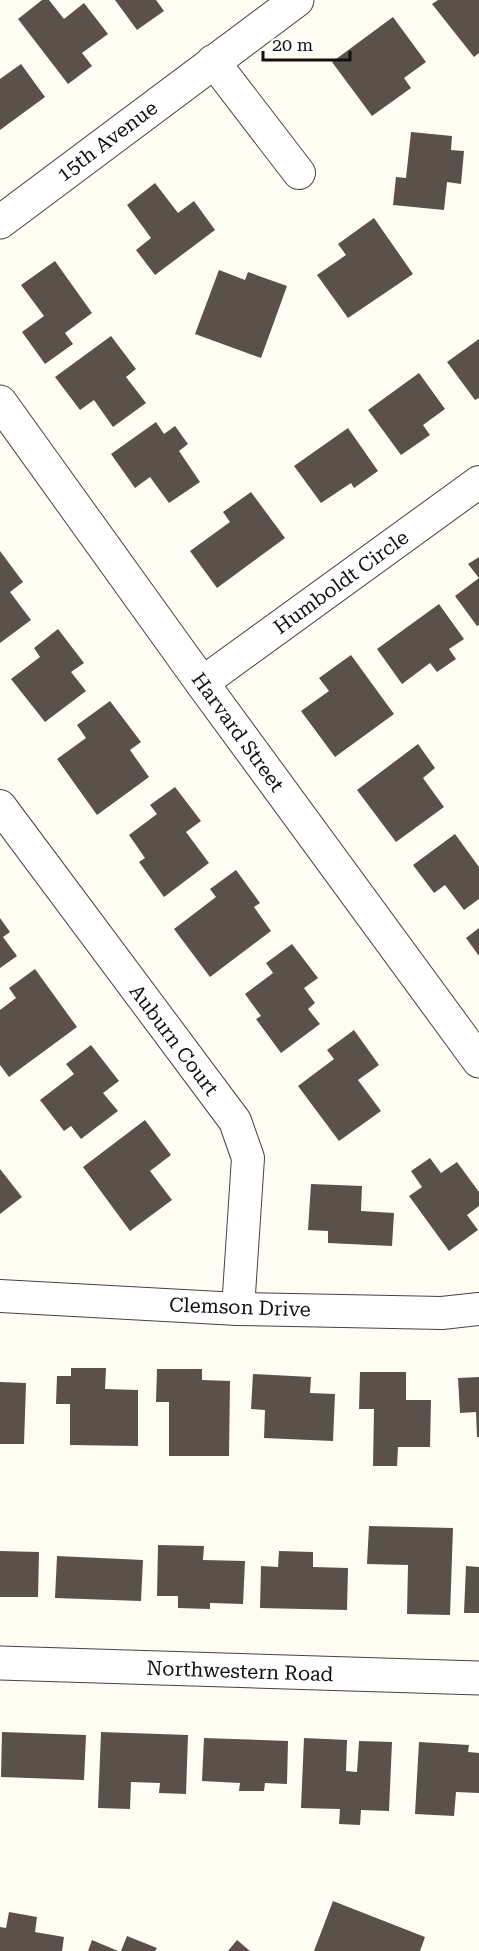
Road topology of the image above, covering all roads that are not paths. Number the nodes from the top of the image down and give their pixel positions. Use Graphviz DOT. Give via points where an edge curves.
graph roads {
  1 [pos="297,0"];
  2 [pos="213,61"];
  3 [pos="299,173"];
  4 [pos="0,222"];
  5 [pos="0,402"];
  6 [pos="479,482"];
  7 [pos="202,683"];
  8 [pos="0,806"];
  9 [pos="479,1061"];
  10 [pos="0,1296"];
  11 [pos="238,1309"];
  12 [pos="479,1309"];
  13 [pos="0,1663"];
  14 [pos="479,1678"];
  1 -- 2 [label="street, 15th Avenue"];
  2 -- 3 [label="street"];
  2 -- 4 [label="street, 15th Avenue"];
  5 -- 7 [label="street, Harvard Street"];
  6 -- 7 [label="street, Humboldt Circle"];
  7 -- 9 [label="street, Harvard Street"];
  8 -- 11 [label="street, Auburn Court" via="235,1121 248,1158"];
  10 -- 11 [label="street, Clemson Drive"];
  11 -- 12 [label="street, Clemson Drive" via="442,1313"];
  13 -- 14 [label="street, Northwestern Road"];
}
